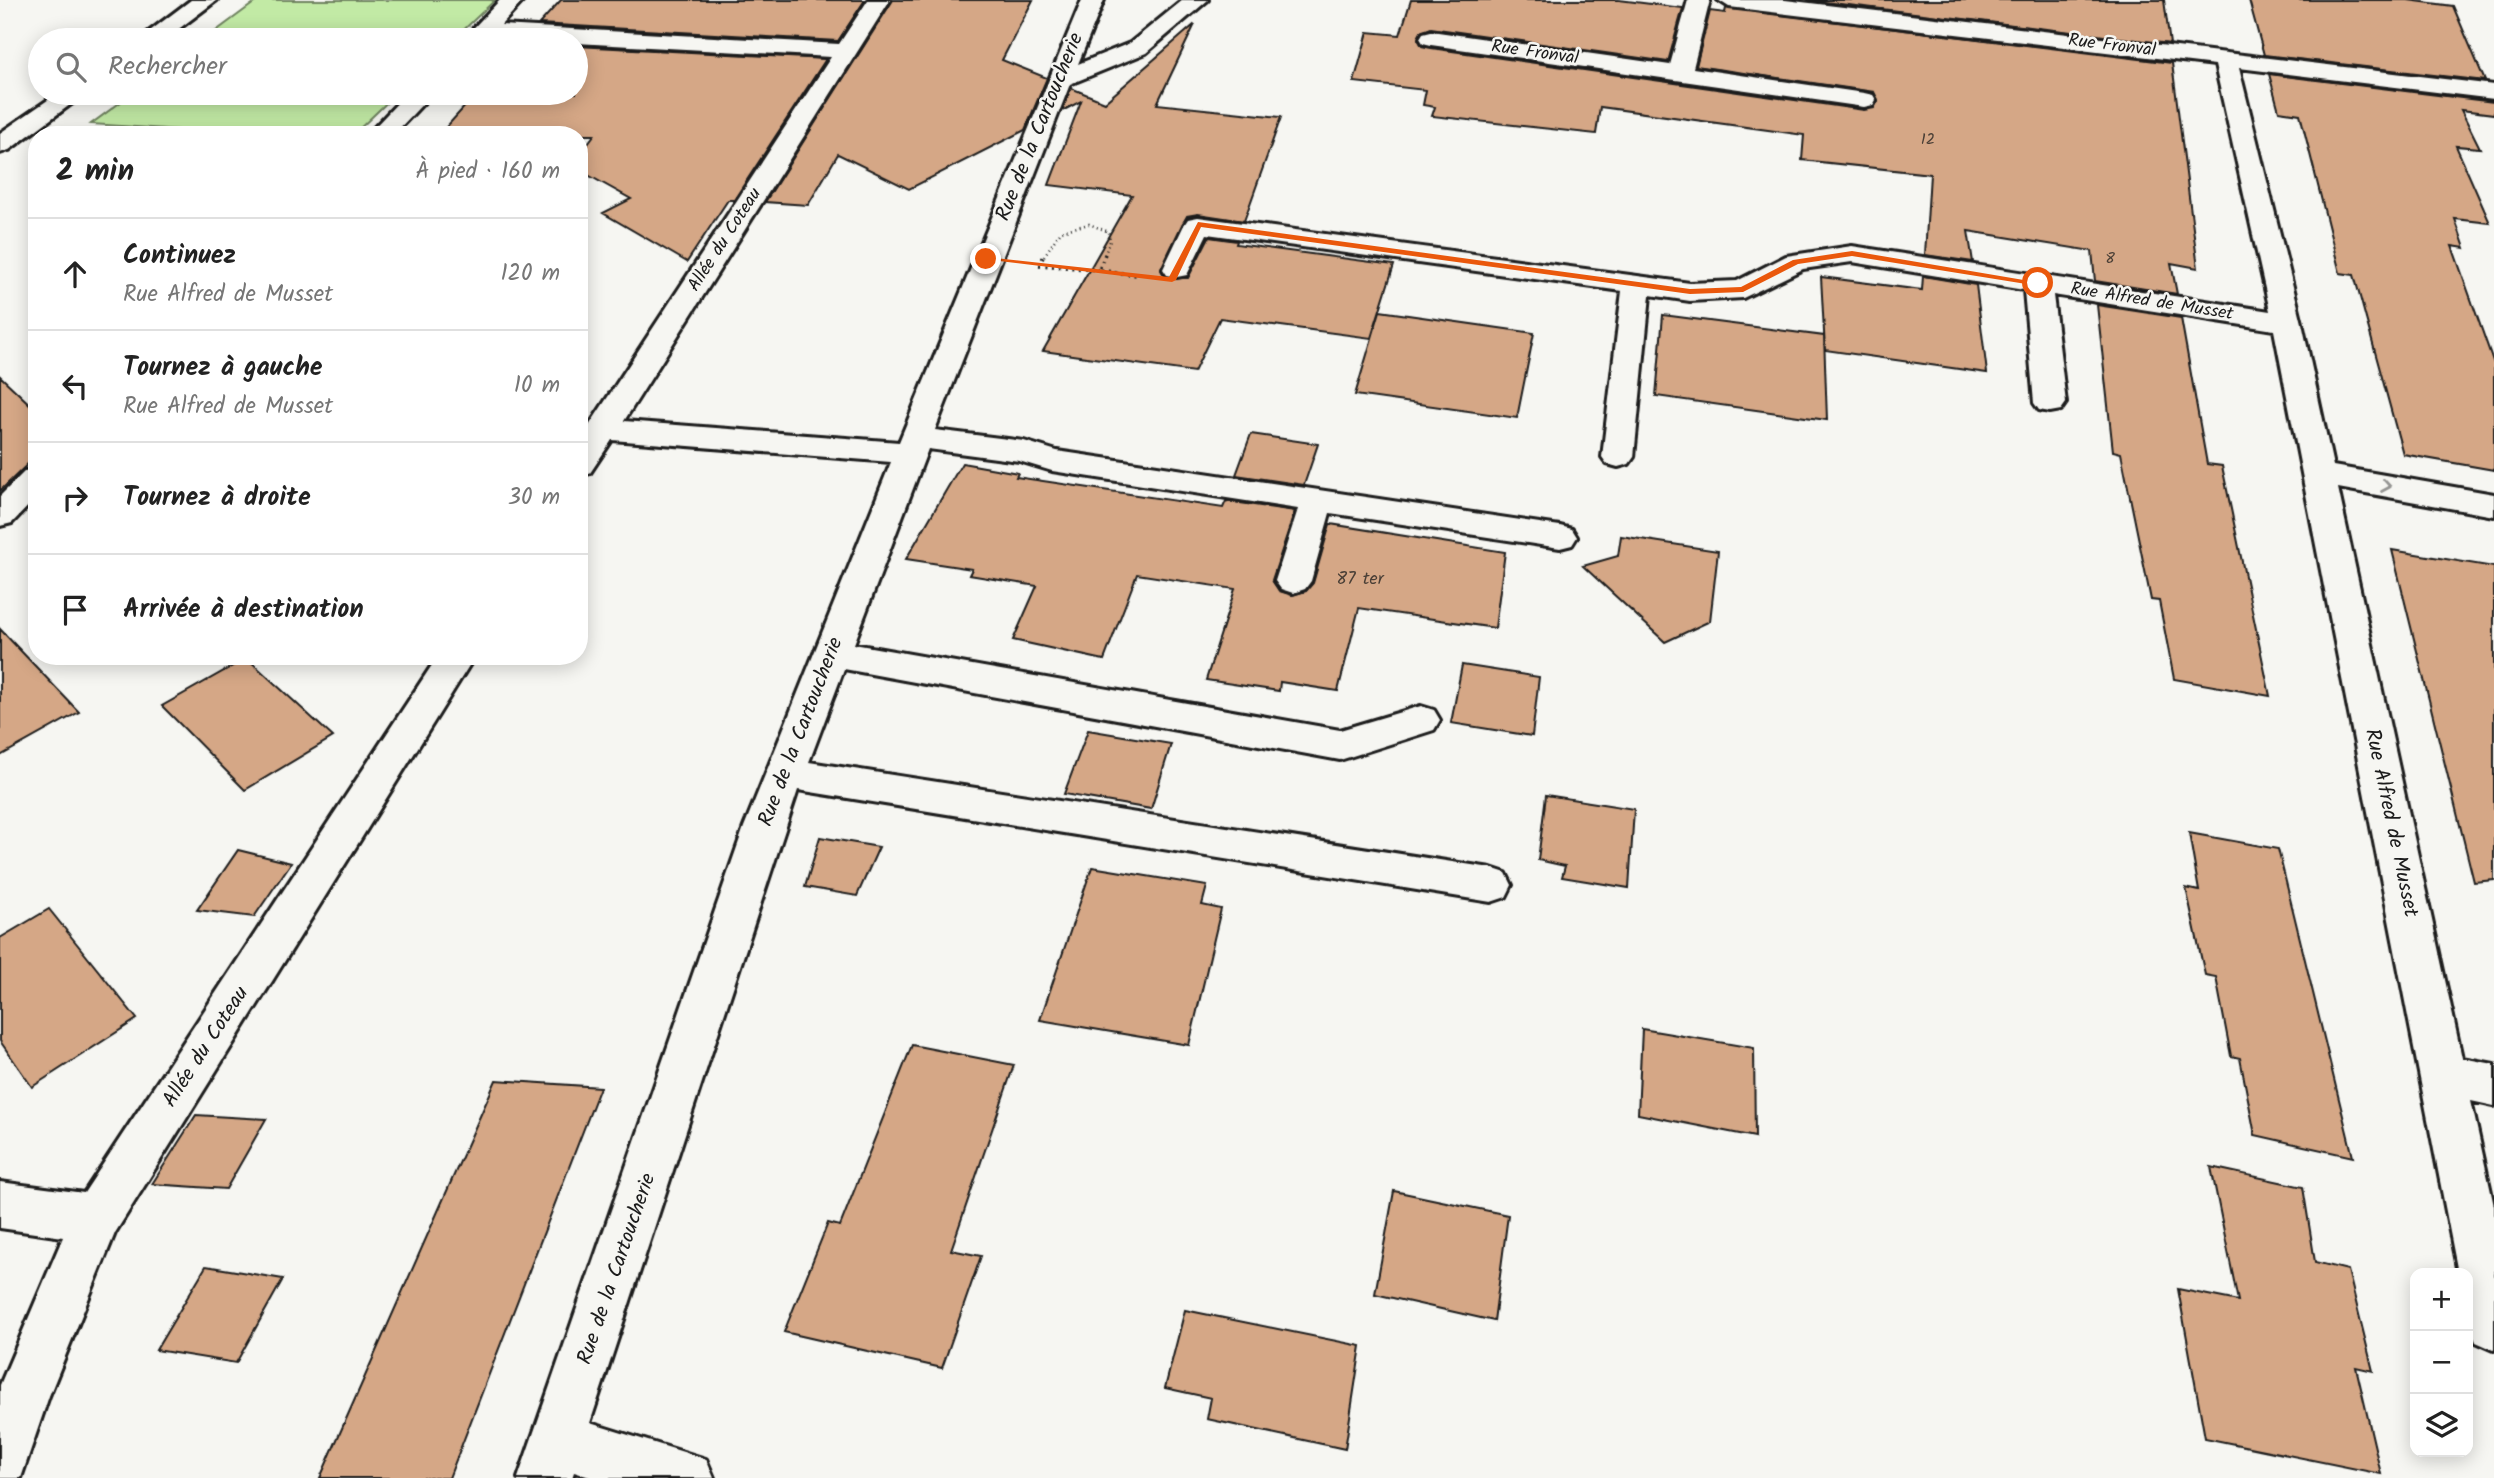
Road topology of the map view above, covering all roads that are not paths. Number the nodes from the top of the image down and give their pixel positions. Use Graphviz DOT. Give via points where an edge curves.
graph roads {
  1 [pos="206,0"];
  2 [pos="513,0"];
  3 [pos="879,0"];
  4 [pos="1093,0"];
  5 [pos="1196,0"];
  6 [pos="1699,0"];
  7 [pos="1730,0"];
  8 [pos="166,28"];
  9 [pos="486,28"];
  10 [pos="1431,38"];
  11 [pos="588,40"];
  12 [pos="846,51"];
  13 [pos="2225,60"];
  14 [pos="1680,74"];
  15 [pos="1059,80"];
  16 [pos="2494,92"];
  17 [pos="1864,100"];
  18 [pos="59,105"];
  19 [pos="409,105"];
  20 [pos="32,126"];
  21 [pos="388,126"];
  22 [pos="1177,269"];
  23 [pos="2038,283"];
  24 [pos="1637,285"];
  25 [pos="2287,323"];
  26 [pos="2050,403"];
  27 [pos="603,429"];
  28 [pos="913,446"];
  29 [pos="588,452"];
  30 [pos="1618,457"];
  31 [pos="2319,474"];
  32 [pos="28,487"];
  33 [pos="1317,500"];
  34 [pos="2494,506"];
  35 [pos="0,514"];
  36 [pos="1560,537"];
  37 [pos="1293,581"];
  38 [pos="831,653"];
  39 [pos="451,665"];
  40 [pos="1421,720"];
  41 [pos="784,773"];
  42 [pos="1491,885"];
  43 [pos="2444,1075"];
  44 [pos="2494,1085"];
  45 [pos="0,1205"];
  46 [pos="96,1218"];
  47 [pos="2494,1324"];
  48 [pos="552,1460"];
  49 [pos="0,1462"];
  50 [pos="687,1478"];
  1 -- 8 [label="street"];
  2 -- 9 [label="street"];
  3 -- 12 [label="street, Allée du Coteau"];
  4 -- 15 [label="street, Rue de la Cartoucherie"];
  5 -- 15 [label="street" via="1138,48"];
  6 -- 14 [label="street"];
  7 -- 13 [label="street, Rue Fronval"];
  10 -- 14 [label="street, Rue Fronval"];
  11 -- 12 [label="street"];
  12 -- 27 [label="street, Allée du Coteau"];
  13 -- 16 [label="street, Rue Fronval"];
  13 -- 25 [label="street, Rue Alfred de Musset"];
  14 -- 17 [label="street, Rue Fronval"];
  15 -- 28 [label="street, Rue de la Cartoucherie"];
  18 -- 20 [label="street"];
  19 -- 21 [label="street"];
  22 -- 24 [label="street, Rue Alfred de Musset" via="1198,225"];
  23 -- 24 [label="street, Rue Alfred de Musset" via="1852,254 1796,262 1743,289 1690,292"];
  23 -- 25 [label="street, Rue Alfred de Musset"];
  23 -- 26 [label="street"];
  24 -- 30 [label="street"];
  25 -- 31 [label="street, Rue Alfred de Musset"];
  27 -- 28 [label="street"];
  27 -- 29 [label="street, Allée du Coteau"];
  28 -- 33 [label="street" via="1024,451 1052,461"];
  28 -- 38 [label="street, Rue de la Cartoucherie"];
  31 -- 34 [label="street, one-way"];
  31 -- 43 [label="street, Rue Alfred de Musset"];
  32 -- 35 [label="street"];
  33 -- 36 [label="street"];
  33 -- 37 [label="street"];
  38 -- 40 [label="street" via="1340,745"];
  38 -- 41 [label="street, Rue de la Cartoucherie"];
  39 -- 46 [label="street, Allée du Coteau"];
  41 -- 42 [label="street"];
  41 -- 48 [label="street, Rue de la Cartoucherie"];
  43 -- 44 [label="street"];
  43 -- 47 [label="street, Rue Alfred de Musset"];
  45 -- 46 [label="street"];
  46 -- 49 [label="street, Allée du Coteau" via="22,1396"];
  48 -- 50 [label="street"];
}
